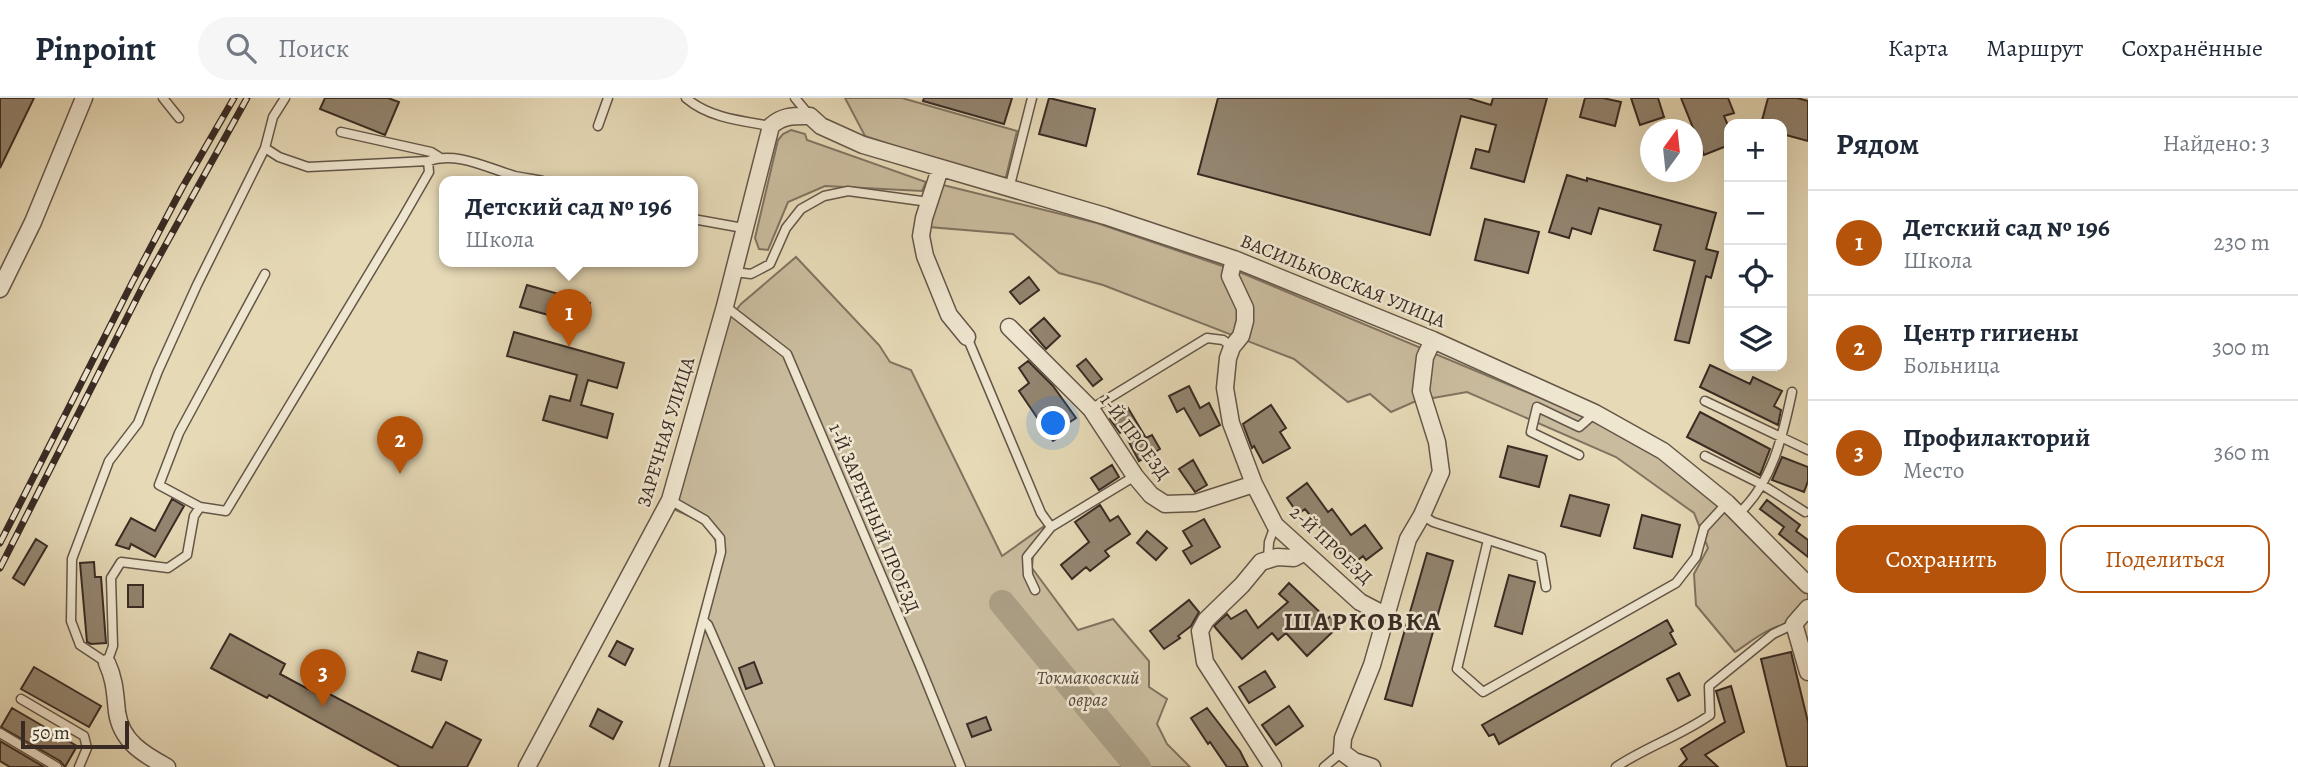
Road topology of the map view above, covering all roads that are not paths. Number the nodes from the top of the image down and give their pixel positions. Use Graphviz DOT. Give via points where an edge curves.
graph roads {
  1 [pos="84,98"];
  2 [pos="163,98"];
  3 [pos="285,98"];
  4 [pos="608,98"];
  5 [pos="686,98"];
  6 [pos="795,98"];
  7 [pos="1032,98"];
  8 [pos="810,116"];
  9 [pos="179,118"];
  10 [pos="598,126"];
  11 [pos="771,126"];
  12 [pos="341,132"];
  13 [pos="265,148"];
  14 [pos="439,157"];
  15 [pos="428,161"];
  16 [pos="940,169"];
  17 [pos="517,176"];
  18 [pos="1009,189"];
  19 [pos="929,202"];
  20 [pos="698,220"];
  21 [pos="743,228"];
  22 [pos="1234,259"];
  23 [pos="733,272"];
  24 [pos="265,274"];
  25 [pos="0,289"];
  26 [pos="725,306"];
  27 [pos="1009,327"];
  28 [pos="967,337"];
  29 [pos="1433,340"];
  30 [pos="1232,347"];
  31 [pos="1792,392"];
  32 [pos="1705,401"];
  33 [pos="1091,409"];
  34 [pos="1595,412"];
  35 [pos="1782,438"];
  36 [pos="1808,450"];
  37 [pos="1579,455"];
  38 [pos="1705,456"];
  39 [pos="1135,477"];
  40 [pos="1254,484"];
  41 [pos="1761,484"];
  42 [pos="670,500"];
  43 [pos="200,507"];
  44 [pos="1732,509"];
  45 [pos="1805,512"];
  46 [pos="1422,515"];
  47 [pos="1275,525"];
  48 [pos="1051,527"];
  49 [pos="1488,540"];
  50 [pos="1305,552"];
  51 [pos="1268,560"];
  52 [pos="1808,585"];
  53 [pos="1546,587"];
  54 [pos="1035,590"];
  55 [pos="1808,608"];
  56 [pos="1385,615"];
  57 [pos="703,620"];
  58 [pos="1794,624"];
  59 [pos="107,663"];
  60 [pos="1808,672"];
  61 [pos="21,699"];
  62 [pos="0,733"];
  63 [pos="1342,752"];
  64 [pos="57,767"];
  65 [pos="79,767"];
  66 [pos="167,767"];
  67 [pos="527,767"];
  68 [pos="664,767"];
  69 [pos="770,767"];
  70 [pos="961,767"];
  71 [pos="1273,767"];
  72 [pos="1324,767"];
  73 [pos="1372,767"];
  74 [pos="1616,767"];
  1 -- 25 [label="street"];
  2 -- 9 [label="lane"];
  3 -- 13 [label="lane" via="273,117"];
  4 -- 10 [label="lane"];
  5 -- 11 [label="lane" via="728,119"];
  6 -- 8 [label="lane"];
  7 -- 18 [label="lane"];
  8 -- 11 [label="street" via="780,118"];
  8 -- 16 [label="street, ВАСИЛЬКОВСКАЯ УЛИЦА" via="863,145"];
  11 -- 21 [label="street, ЗАРЕЧНАЯ УЛИЦА"];
  12 -- 14 [label="lane"];
  13 -- 15 [label="lane" via="308,167"];
  13 -- 59 [label="lane" via="197,285 138,423 109,461 72,559 71,621 80,645"];
  14 -- 15 [label="lane"];
  14 -- 17 [label="lane" via="476,162"];
  15 -- 43 [label="lane" via="429,172 402,219 226,511"];
  16 -- 18 [label="street, ВАСИЛЬКОВСКАЯ УЛИЦА"];
  16 -- 19 [label="street"];
  18 -- 22 [label="street, ВАСИЛЬКОВСКАЯ УЛИЦА"];
  19 -- 23 [label="lane" via="848,191 824,197 801,209 786,228 770,264 751,274"];
  19 -- 28 [label="street" via="922,236 925,256 949,315"];
  20 -- 21 [label="lane"];
  21 -- 23 [label="street, ЗАРЕЧНАЯ УЛИЦА"];
  22 -- 29 [label="street, ВАСИЛЬКОВСКАЯ УЛИЦА"];
  22 -- 30 [label="street, 2-Й ПРОЕЗД" via="1230,276 1243,301 1245,321"];
  23 -- 26 [label="street, ЗАРЕЧНАЯ УЛИЦА"];
  24 -- 43 [label="lane" via="179,433 159,485"];
  26 -- 42 [label="street, ЗАРЕЧНАЯ УЛИЦА"];
  26 -- 70 [label="lane, 1-Й ЗАРЕЧНЫЙ ПРОЕЗД" via="787,354"];
  27 -- 33 [label="street, 1-Й ПРОЕЗД"];
  28 -- 48 [label="lane"];
  29 -- 34 [label="street, ВАСИЛЬКОВСКАЯ УЛИЦА"];
  29 -- 46 [label="street, 2-Й ПРОЕЗД" via="1425,357 1421,391 1441,472"];
  30 -- 33 [label="lane" via="1223,340 1207,338"];
  30 -- 40 [label="street, 2-Й ПРОЕЗД" via="1225,388 1231,423"];
  31 -- 35 [label="lane"];
  32 -- 35 [label="lane"];
  33 -- 39 [label="street, 1-Й ПРОЕЗД"];
  34 -- 37 [label="lane" via="1579,427 1537,407 1531,432"];
  34 -- 44 [label="street, ВАСИЛЬКОВСКАЯ УЛИЦА" via="1663,451"];
  35 -- 36 [label="lane"];
  35 -- 41 [label="lane"];
  38 -- 41 [label="lane"];
  39 -- 40 [label="street, 1-Й ПРОЕЗД" via="1165,504 1195,503"];
  39 -- 48 [label="lane"];
  40 -- 47 [label="street, 2-Й ПРОЕЗД"];
  41 -- 44 [label="lane" via="1750,503"];
  41 -- 45 [label="lane"];
  42 -- 57 [label="lane" via="705,520 720,538"];
  42 -- 67 [label="street, ЗАРЕЧНАЯ УЛИЦА"];
  43 -- 59 [label="lane" via="187,555 168,568 121,562 111,578 113,646"];
  44 -- 49 [label="lane" via="1704,528 1696,557 1676,583 1483,692 1457,669"];
  44 -- 52 [label="street, ВАСИЛЬКОВСКАЯ УЛИЦА"];
  46 -- 49 [label="lane"];
  46 -- 56 [label="street, 2-Й ПРОЕЗД" via="1408,539"];
  47 -- 50 [label="street, 2-Й ПРОЕЗД"];
  47 -- 51 [label="lane"];
  48 -- 54 [label="lane" via="1027,557"];
  49 -- 53 [label="lane" via="1541,556"];
  50 -- 51 [label="street" via="1294,558"];
  50 -- 56 [label="street, 2-Й ПРОЕЗД" via="1360,602"];
  51 -- 71 [label="street" via="1261,562 1200,631 1205,662"];
  55 -- 58 [label="street"];
  56 -- 63 [label="street"];
  57 -- 68 [label="lane"];
  57 -- 69 [label="lane"];
  58 -- 60 [label="street"];
  58 -- 74 [label="lane" via="1773,634 1709,686 1710,715"];
  59 -- 66 [label="street" via="116,690 117,714 128,741"];
  61 -- 65 [label="lane" via="84,736 87,748"];
  62 -- 64 [label="lane"];
  63 -- 72 [label="lane"];
  63 -- 73 [label="street"];
}
